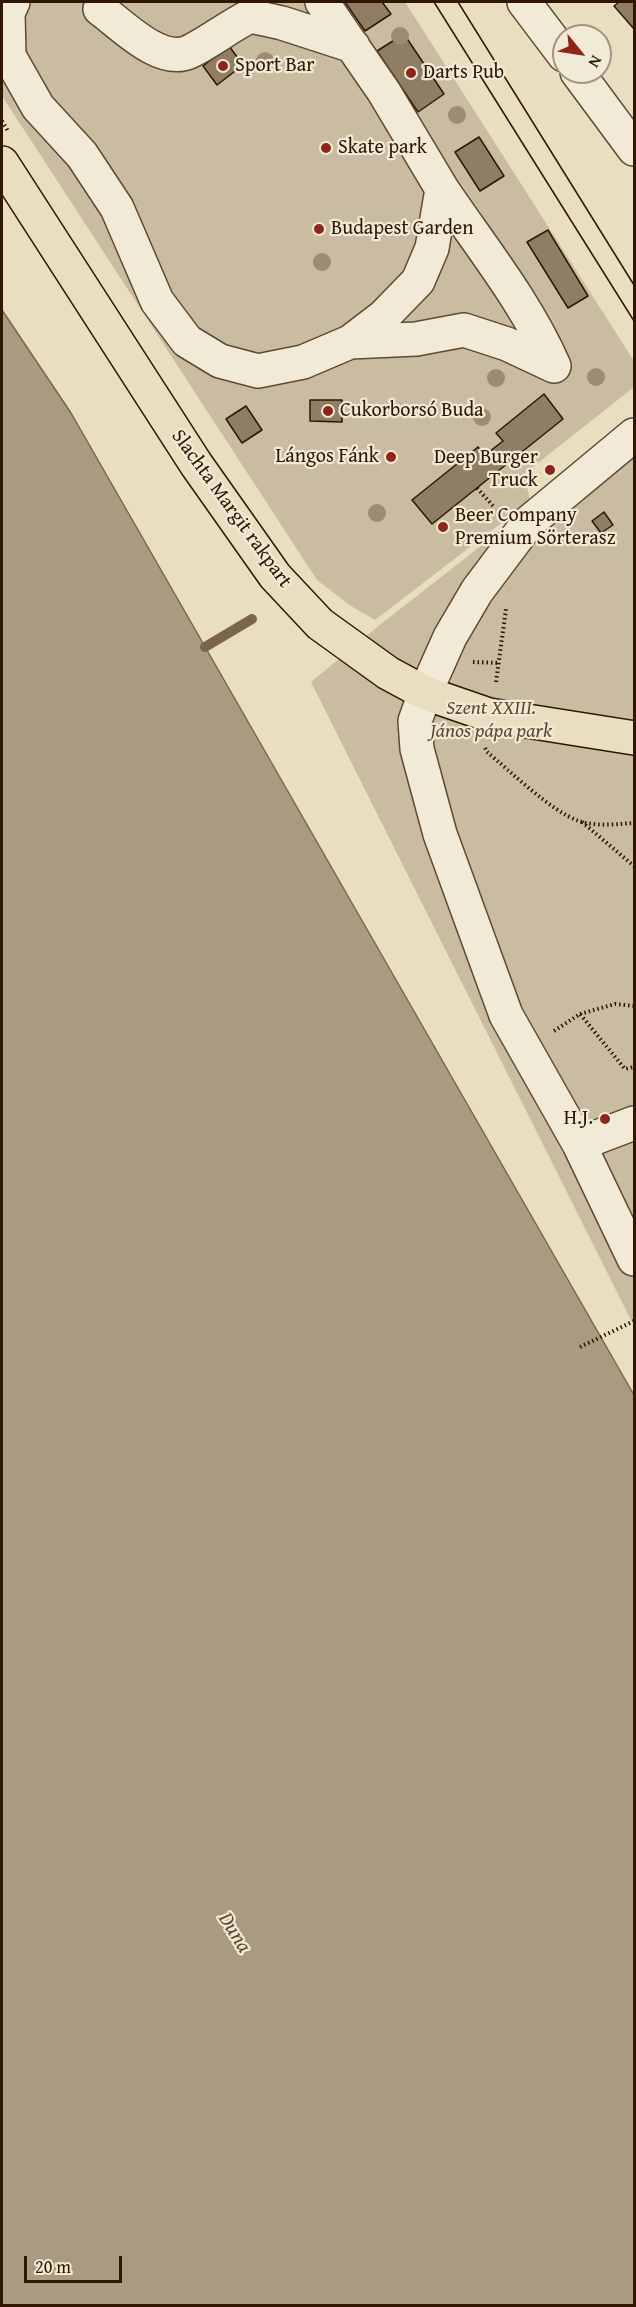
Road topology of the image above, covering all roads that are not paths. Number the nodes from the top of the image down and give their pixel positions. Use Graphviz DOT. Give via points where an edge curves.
graph roads {
  1 [pos="13,2"];
  2 [pos="322,2"];
  3 [pos="524,2"];
  4 [pos="100,9"];
  5 [pos="552,39"];
  6 [pos="353,46"];
  7 [pos="586,84"];
  8 [pos="634,149"];
  9 [pos="2,163"];
  10 [pos="441,189"];
  11 [pos="350,342"];
  12 [pos="634,435"];
  13 [pos="425,693"];
  14 [pos="634,738"];
  15 [pos="634,1123"];
  16 [pos="579,1144"];
  17 [pos="634,1259"];
  1 -- 11 [label="street" via="8,13 9,56 38,107 82,155 117,208 157,301 187,340 220,361 258,371 303,362"];
  2 -- 6 [label="street"];
  3 -- 5 [label="street"];
  4 -- 6 [label="street" via="168,55 187,53 250,16"];
  6 -- 10 [label="street"];
  7 -- 8 [label="street"];
  9 -- 13 [label="main road, Slachta Margit rakpart" via="196,464 275,576 320,624 388,674"];
  10 -- 11 [label="street" via="432,248 418,280 384,316"];
  10 -- 11 [label="street" via="514,292 554,366 464,330 416,339"];
  12 -- 13 [label="street" via="528,523 477,591 450,637"];
  13 -- 14 [label="main road, Slachta Margit rakpart" via="489,715"];
  13 -- 16 [label="street" via="415,721 417,749 440,834 506,1015"];
  15 -- 16 [label="street"];
  16 -- 17 [label="street"];
}
